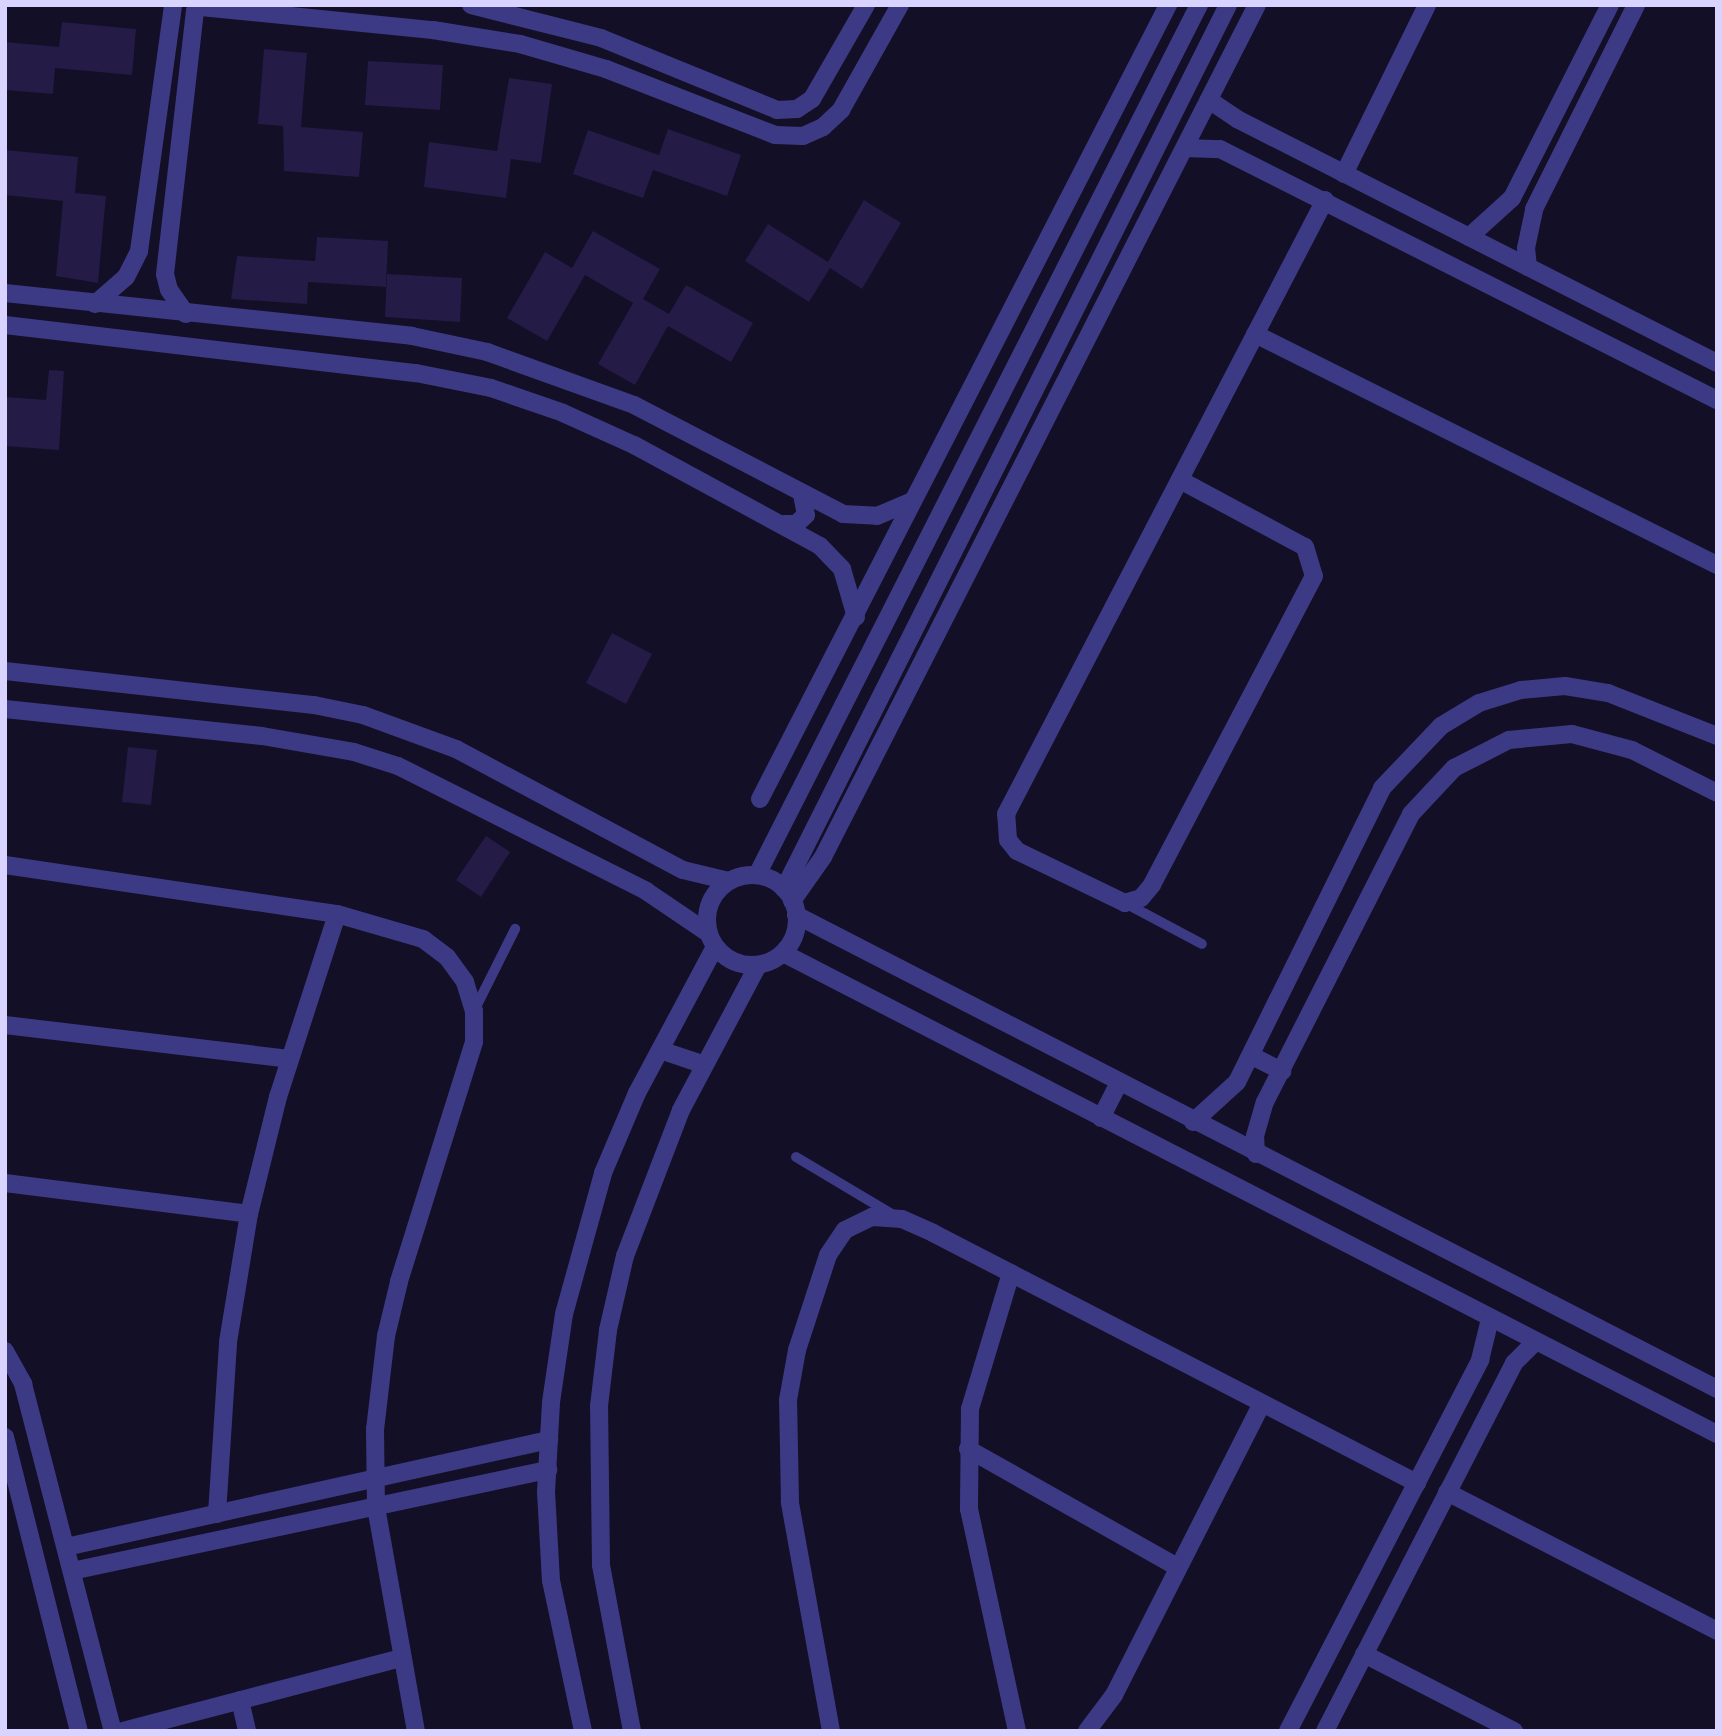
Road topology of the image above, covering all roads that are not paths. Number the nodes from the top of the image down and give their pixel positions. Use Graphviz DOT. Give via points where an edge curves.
graph roads {
  1 [pos="471,5"];
  2 [pos="866,5"];
  3 [pos="900,5"];
  4 [pos="1168,5"];
  5 [pos="1199,5"];
  6 [pos="1228,5"];
  7 [pos="1257,5"];
  8 [pos="1427,5"];
  9 [pos="1610,5"];
  10 [pos="1636,5"];
  11 [pos="173,6"];
  12 [pos="480,6"];
  13 [pos="200,8"];
  14 [pos="1209,100"];
  15 [pos="1185,148"];
  16 [pos="1144,170"];
  17 [pos="1344,174"];
  18 [pos="1168,180"];
  19 [pos="1325,200"];
  20 [pos="1469,237"];
  21 [pos="139,246"];
  22 [pos="167,252"];
  23 [pos="1528,267"];
  24 [pos="5,293"];
  25 [pos="95,304"];
  26 [pos="186,314"];
  27 [pos="5,325"];
  28 [pos="1255,334"];
  29 [pos="1717,363"];
  30 [pos="1717,400"];
  31 [pos="1180,480"];
  32 [pos="802,495"];
  33 [pos="913,500"];
  34 [pos="784,524"];
  35 [pos="1717,565"];
  36 [pos="856,617"];
  37 [pos="5,671"];
  38 [pos="5,709"];
  39 [pos="1715,733"];
  40 [pos="1717,793"];
  41 [pos="760,799"];
  42 [pos="5,865"];
  43 [pos="757,875"];
  44 [pos="729,881"];
  45 [pos="791,902"];
  46 [pos="1125,903"];
  47 [pos="337,914"];
  48 [pos="515,929"];
  49 [pos="711,940"];
  50 [pos="1202,944"];
  51 [pos="783,953"];
  52 [pos="758,965"];
  53 [pos="474,1011"];
  54 [pos="5,1025"];
  55 [pos="660,1050"];
  56 [pos="1251,1056"];
  57 [pos="289,1059"];
  58 [pos="705,1065"];
  59 [pos="1282,1071"];
  60 [pos="1118,1083"];
  61 [pos="1101,1118"];
  62 [pos="1192,1122"];
  63 [pos="1256,1154"];
  64 [pos="796,1157"];
  65 [pos="5,1183"];
  66 [pos="249,1214"];
  67 [pos="902,1220"];
  68 [pos="1011,1273"];
  69 [pos="1490,1319"];
  70 [pos="1535,1342"];
  71 [pos="5,1351"];
  72 [pos="1717,1389"];
  73 [pos="1262,1403"];
  74 [pos="1717,1434"];
  75 [pos="5,1437"];
  76 [pos="549,1440"];
  77 [pos="968,1449"];
  78 [pos="548,1470"];
  79 [pos="375,1479"];
  80 [pos="1417,1483"];
  81 [pos="1447,1492"];
  82 [pos="376,1507"];
  83 [pos="218,1514"];
  84 [pos="66,1547"];
  85 [pos="1177,1567"];
  86 [pos="72,1571"];
  87 [pos="1717,1631"];
  88 [pos="1364,1654"];
  89 [pos="402,1658"];
  90 [pos="240,1700"];
  91 [pos="79,1731"];
  92 [pos="113,1731"];
  93 [pos="123,1731"];
  94 [pos="247,1731"];
  95 [pos="415,1731"];
  96 [pos="583,1731"];
  97 [pos="632,1731"];
  98 [pos="831,1731"];
  99 [pos="1017,1731"];
  100 [pos="1087,1731"];
  101 [pos="1288,1731"];
  102 [pos="1325,1731"];
  103 [pos="1514,1731"];
  1 -- 12 [label="street"];
  2 -- 12 [label="street" via="812,99 797,109 777,110 601,38"];
  3 -- 13 [label="street" via="841,110 823,127 803,136 775,135 606,69 520,44 433,30"];
  4 -- 33 [label="street"];
  5 -- 43 [label="street"];
  6 -- 16 [label="street"];
  7 -- 14 [label="street"];
  8 -- 17 [label="street"];
  9 -- 20 [label="street" via="1512,198"];
  10 -- 23 [label="street" via="1534,209"];
  11 -- 13 [label="street"];
  11 -- 21 [label="street"];
  13 -- 22 [label="street"];
  14 -- 15 [label="street"];
  14 -- 17 [label="street"];
  15 -- 18 [label="street"];
  15 -- 19 [label="street" via="1220,149"];
  16 -- 18 [label="street"];
  16 -- 45 [label="street"];
  17 -- 20 [label="street"];
  18 -- 45 [label="street" via="829,845"];
  19 -- 28 [label="street"];
  19 -- 30 [label="street"];
  20 -- 23 [label="street"];
  21 -- 22 [label="street" via="151,257"];
  21 -- 25 [label="street" via="126,277"];
  22 -- 26 [label="street" via="169,290"];
  23 -- 29 [label="street"];
  24 -- 25 [label="street"];
  25 -- 26 [label="street"];
  26 -- 32 [label="street" via="412,336 488,352 634,405"];
  27 -- 34 [label="street" via="416,373 491,388 634,445"];
  28 -- 31 [label="street"];
  28 -- 35 [label="street"];
  31 -- 46 [label="street" via="1006,814 1008,840 1017,851"];
  31 -- 46 [label="street" via="1305,547 1314,576 1152,885 1141,898"];
  32 -- 33 [label="street" via="860,517 877,516"];
  32 -- 34 [label="street" via="807,515 796,524"];
  33 -- 36 [label="street"];
  34 -- 36 [label="street" via="820,546 842,569"];
  36 -- 41 [label="street"];
  37 -- 44 [label="street" via="314,705 363,715 456,749 683,870"];
  38 -- 49 [label="street" via="274,738 398,766 646,891"];
  39 -- 56 [label="street" via="1608,693 1565,686 1521,690 1479,703 1441,726 1382,788"];
  40 -- 59 [label="street" via="1632,750 1572,734 1510,740 1454,768 1411,814"];
  42 -- 47 [label="street"];
  43 -- 44 [label="street"];
  43 -- 45 [label="street"];
  44 -- 49 [label="street" via="709,904"];
  45 -- 51 [label="street" via="796,929"];
  45 -- 60 [label="street"];
  46 -- 50 [label="lane"];
  47 -- 53 [label="street" via="423,939 447,957 465,982"];
  47 -- 57 [label="street"];
  48 -- 53 [label="lane"];
  49 -- 52 [label="street" via="741,965"];
  49 -- 55 [label="street"];
  51 -- 52 [label="street"];
  51 -- 61 [label="street"];
  52 -- 58 [label="street"];
  53 -- 79 [label="street" via="474,1042 398,1282 386,1336"];
  54 -- 57 [label="street"];
  55 -- 58 [label="street"];
  55 -- 76 [label="street" via="603,1173 585,1227 564,1314"];
  56 -- 59 [label="street"];
  56 -- 62 [label="street" via="1224,1097"];
  57 -- 66 [label="street"];
  58 -- 97 [label="street" via="681,1110 625,1256 608,1330 598,1406 601,1565"];
  59 -- 63 [label="street" via="1258,1118"];
  60 -- 61 [label="street"];
  60 -- 62 [label="street"];
  61 -- 69 [label="street"];
  62 -- 63 [label="street"];
  63 -- 72 [label="street"];
  64 -- 67 [label="lane"];
  65 -- 66 [label="street"];
  66 -- 83 [label="street" via="228,1342"];
  67 -- 68 [label="street"];
  67 -- 98 [label="street" via="872,1217 845,1230 828,1255 797,1350 788,1400 790,1502"];
  68 -- 73 [label="street"];
  68 -- 77 [label="street" via="980,1363 970,1409"];
  69 -- 70 [label="street"];
  69 -- 80 [label="street" via="1480,1360"];
  70 -- 74 [label="street"];
  70 -- 81 [label="street" via="1514,1363"];
  71 -- 84 [label="street" via="23,1384"];
  73 -- 80 [label="street"];
  73 -- 85 [label="street"];
  75 -- 91 [label="street"];
  76 -- 78 [label="street"];
  76 -- 79 [label="street"];
  77 -- 85 [label="street"];
  77 -- 99 [label="street" via="969,1509"];
  78 -- 82 [label="street"];
  78 -- 96 [label="street" via="551,1581"];
  79 -- 82 [label="street"];
  79 -- 83 [label="street"];
  80 -- 101 [label="street"];
  81 -- 87 [label="street"];
  81 -- 88 [label="street"];
  82 -- 86 [label="street"];
  82 -- 89 [label="street"];
  83 -- 84 [label="street"];
  84 -- 86 [label="street"];
  85 -- 100 [label="street" via="1114,1695"];
  86 -- 92 [label="street"];
  88 -- 102 [label="street"];
  88 -- 103 [label="street"];
  89 -- 90 [label="street"];
  89 -- 95 [label="street"];
  90 -- 93 [label="street"];
  90 -- 94 [label="street"];
}
